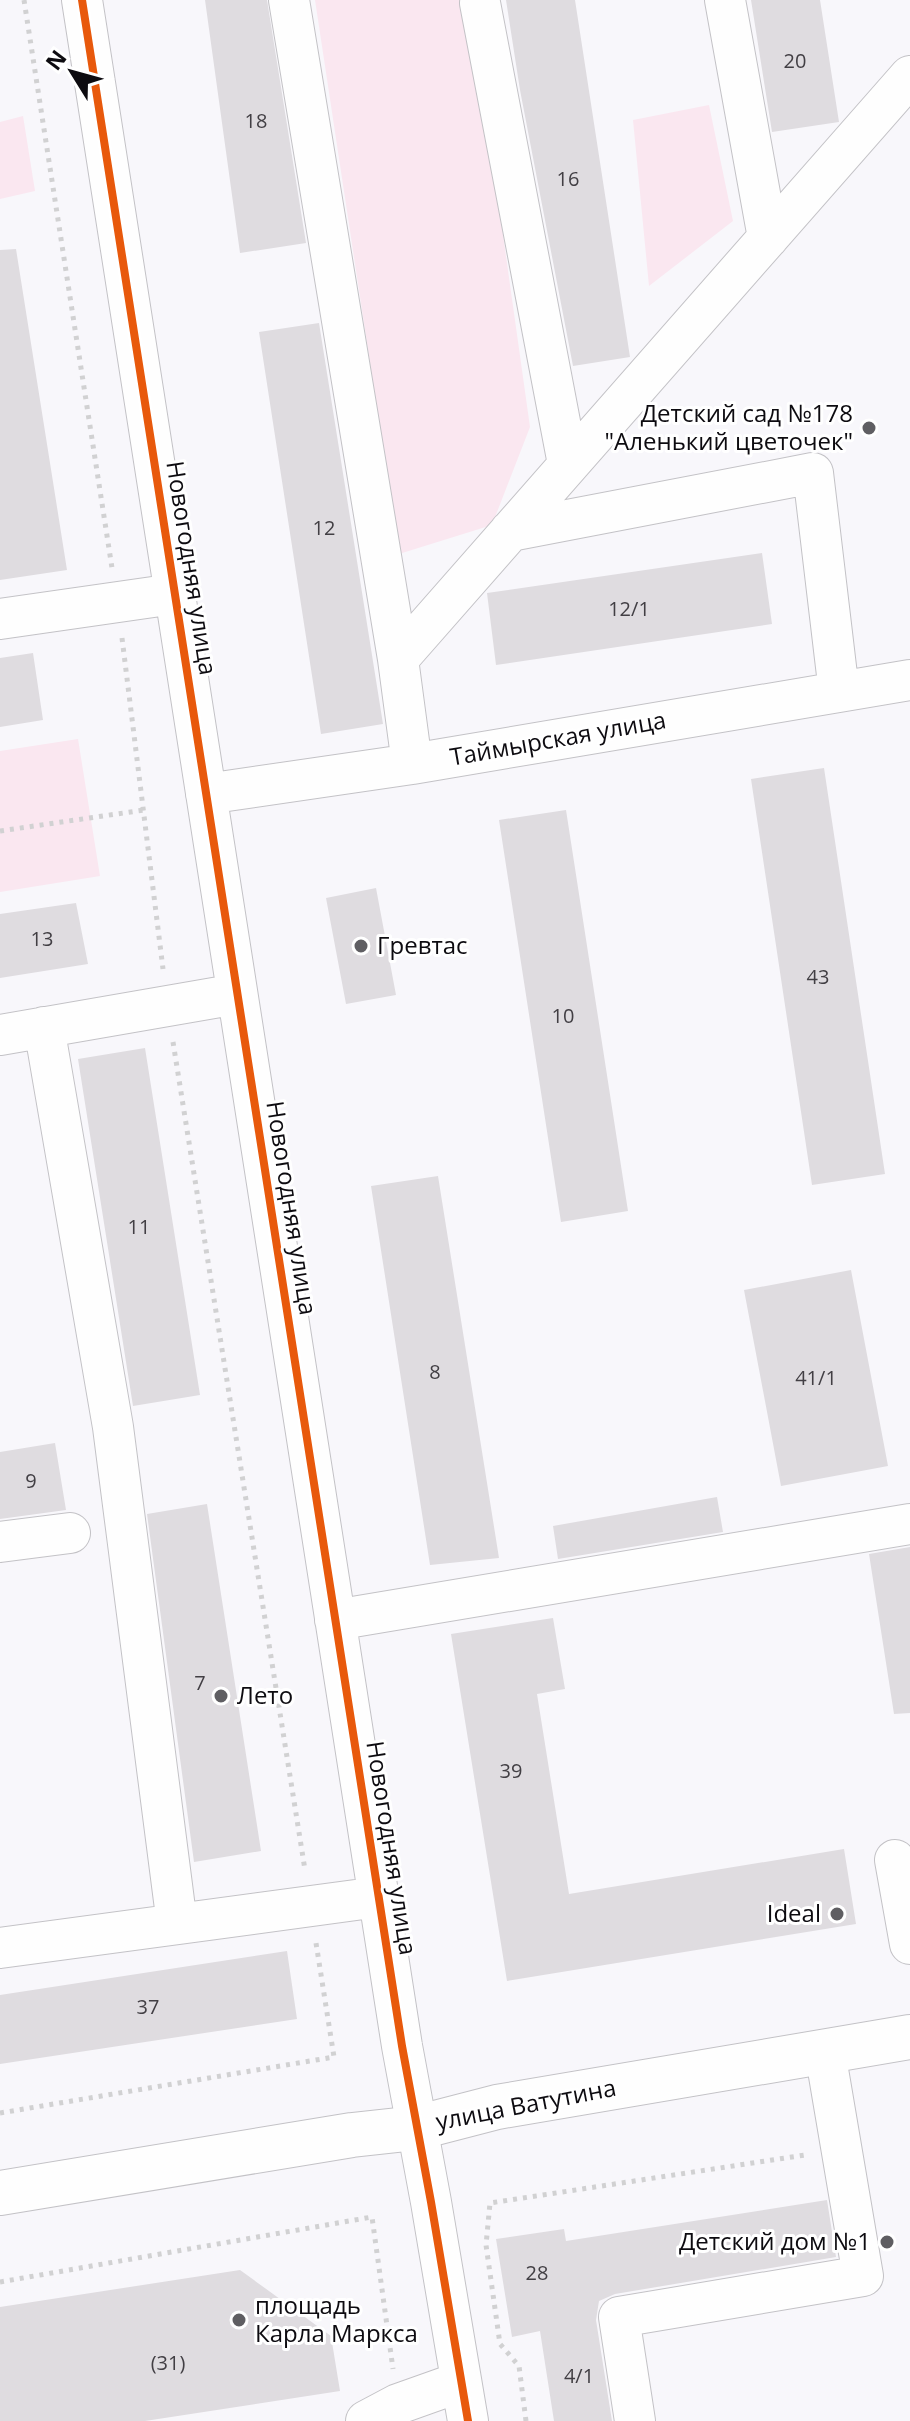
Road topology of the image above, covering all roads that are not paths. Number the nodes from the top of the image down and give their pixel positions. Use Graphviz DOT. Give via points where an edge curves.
graph roads {
  1 [pos="82,0"];
  2 [pos="289,0"];
  3 [pos="725,0"];
  4 [pos="480,3"];
  5 [pos="910,76"];
  6 [pos="768,238"];
  7 [pos="568,464"];
  8 [pos="510,531"];
  9 [pos="174,594"];
  10 [pos="0,619"];
  11 [pos="398,659"];
  12 [pos="910,680"];
  13 [pos="839,692"];
  14 [pos="412,764"];
  15 [pos="206,794"];
  16 [pos="237,994"];
  17 [pos="44,1027"];
  18 [pos="0,1035"];
  19 [pos="910,1524"];
  20 [pos="70,1533"];
  21 [pos="0,1542"];
  22 [pos="335,1620"];
  23 [pos="895,1860"];
  24 [pos="378,1897"];
  25 [pos="177,1924"];
  26 [pos="910,1944"];
  27 [pos="0,1948"];
  28 [pos="910,2037"];
  29 [pos="825,2052"];
  30 [pos="416,2128"];
  31 [pos="0,2193"];
  32 [pos="460,2382"];
  33 [pos="382,2412"];
  34 [pos="468,2421"];
  35 [pos="635,2421"];
  1 -- 9 [label="street, Новогодняя улица"];
  2 -- 11 [label="street"];
  3 -- 6 [label="street"];
  4 -- 7 [label="street"];
  5 -- 6 [label="street"];
  6 -- 7 [label="street"];
  7 -- 8 [label="street"];
  8 -- 11 [label="street"];
  8 -- 13 [label="street" via="813,473"];
  9 -- 10 [label="street"];
  9 -- 15 [label="street, Новогодняя улица"];
  11 -- 14 [label="street"];
  12 -- 13 [label="street, Таймырская улица"];
  13 -- 14 [label="street, Таймырская улица"];
  14 -- 15 [label="street, Таймырская улица"];
  15 -- 16 [label="street, Новогодняя улица"];
  16 -- 17 [label="street"];
  16 -- 22 [label="street, Новогодняя улица"];
  17 -- 18 [label="street"];
  17 -- 25 [label="street" via="113,1427"];
  19 -- 22 [label="street"];
  20 -- 21 [label="street"];
  22 -- 24 [label="street, Новогодняя улица"];
  23 -- 26 [label="street"];
  24 -- 25 [label="street"];
  24 -- 30 [label="street, Новогодняя улица"];
  25 -- 27 [label="street"];
  28 -- 29 [label="main road, улица Ватутина"];
  29 -- 30 [label="main road, улица Ватутина" via="497,2107"];
  29 -- 35 [label="street" via="863,2276 619,2317"];
  30 -- 31 [label="main road, улица Ватутина"];
  30 -- 32 [label="street, Новогодняя улица"];
  32 -- 33 [label="street"];
  32 -- 34 [label="street, Новогодняя улица"];
}
